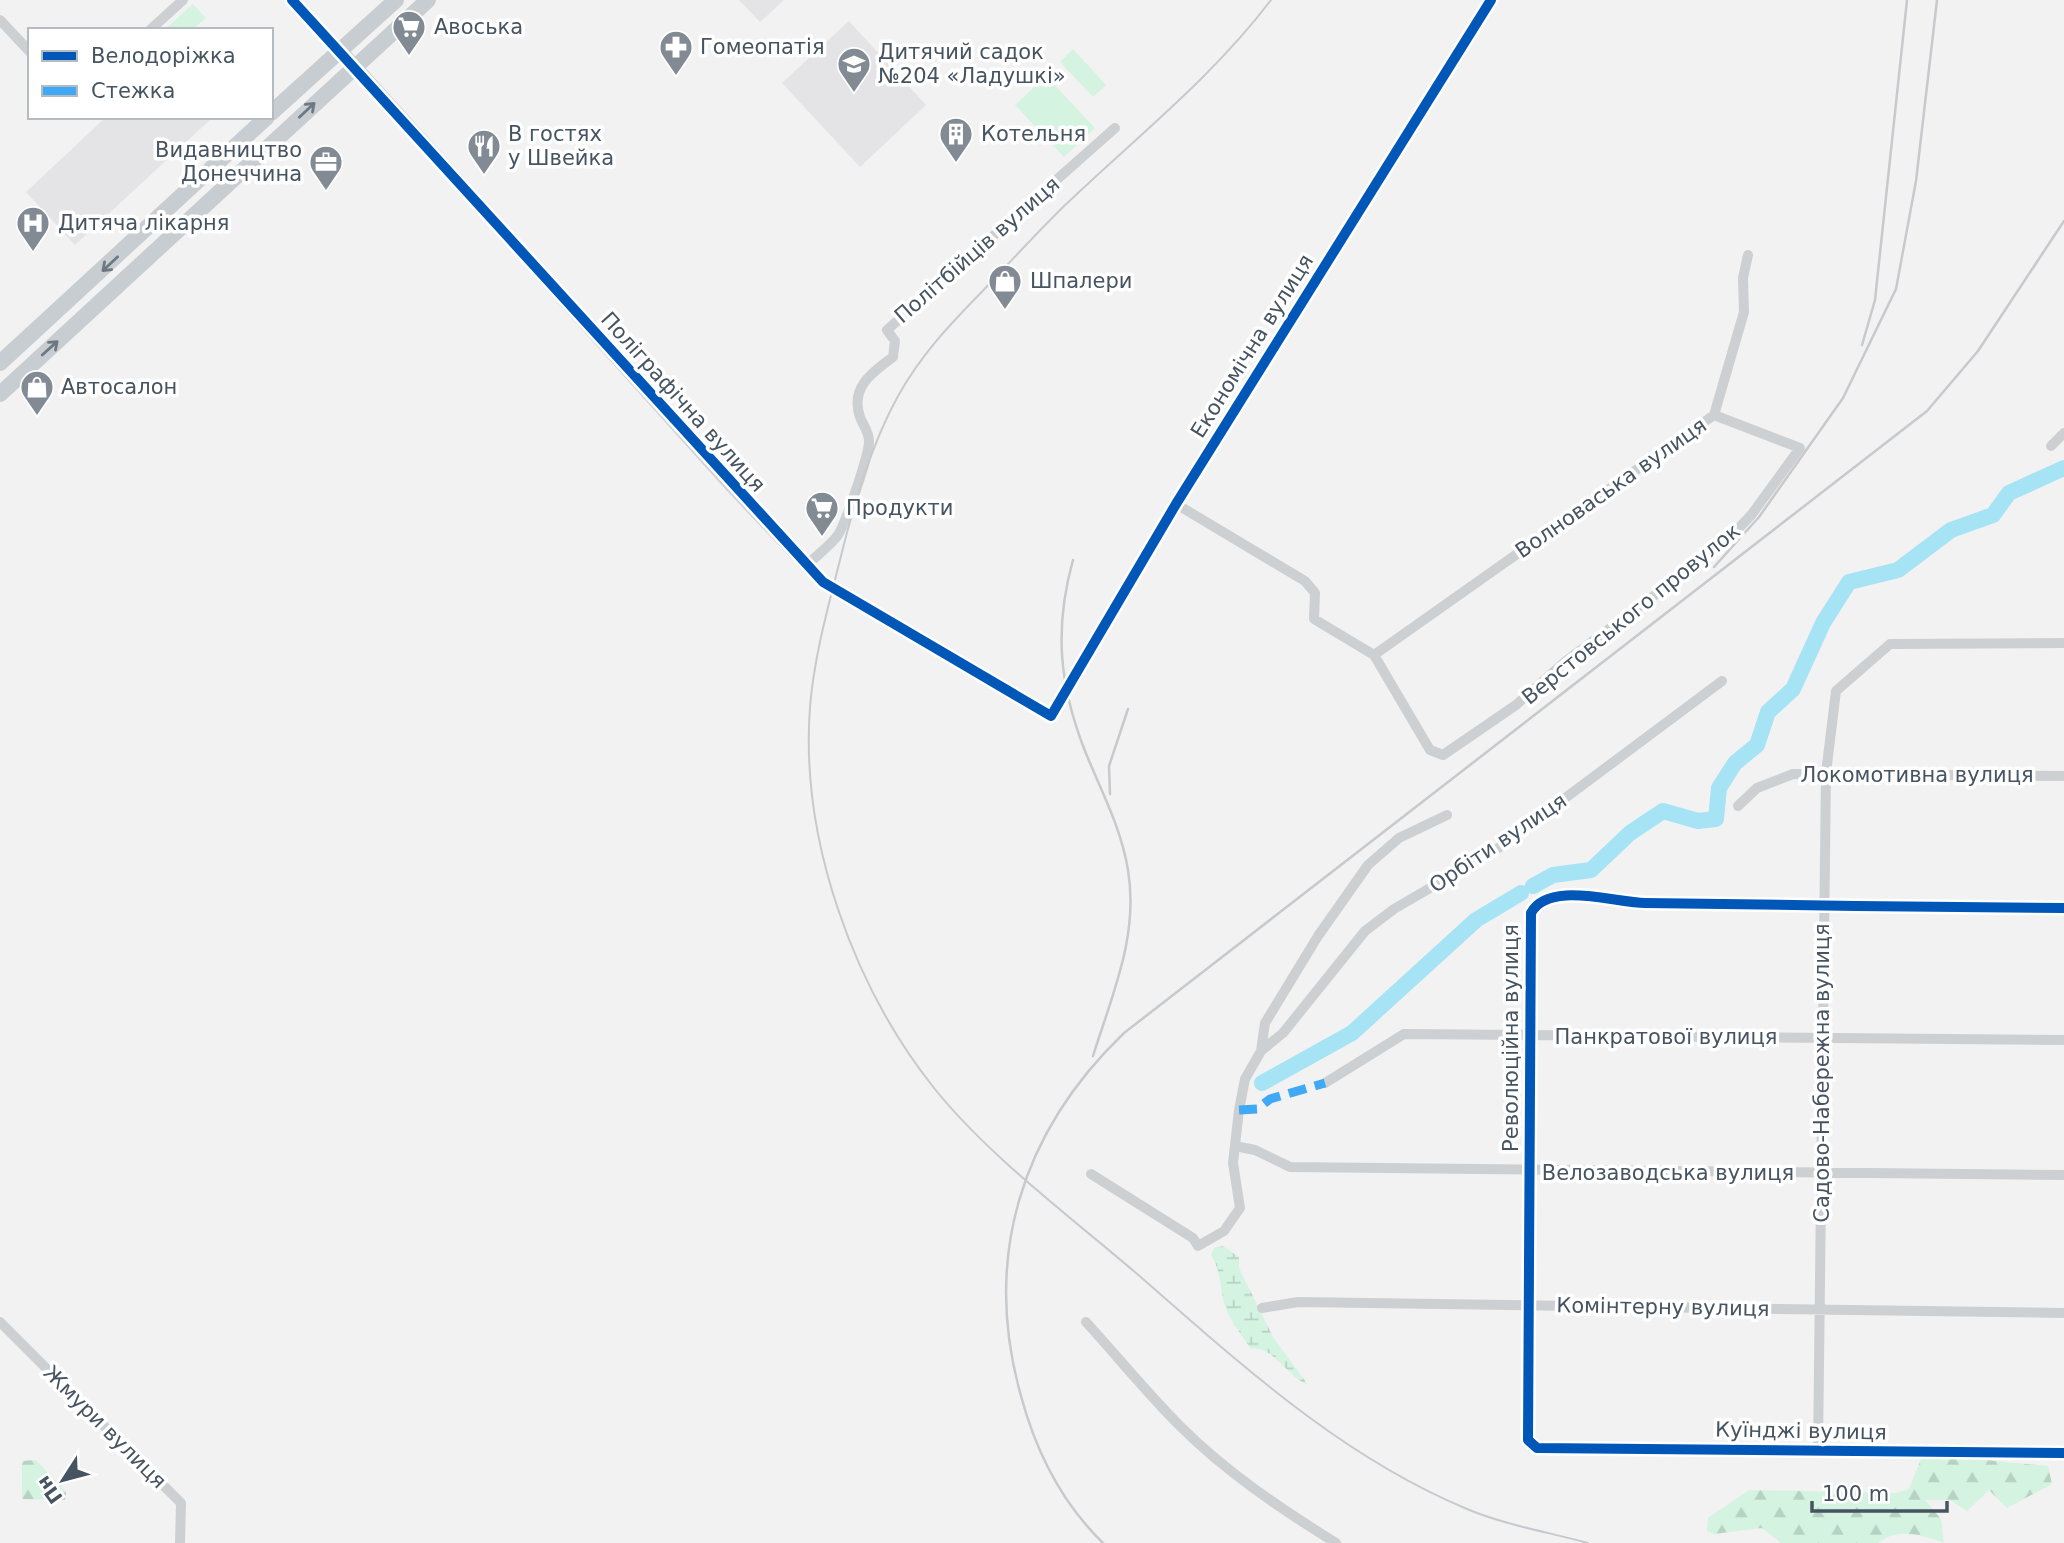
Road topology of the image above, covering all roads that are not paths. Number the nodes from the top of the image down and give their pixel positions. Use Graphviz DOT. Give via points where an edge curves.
graph roads {
  1 [pos="183,0"];
  2 [pos="292,0"];
  3 [pos="396,0"];
  4 [pos="428,0"];
  5 [pos="1491,0"];
  6 [pos="0,20"];
  7 [pos="151,28"];
  8 [pos="28,50"];
  9 [pos="340,50"];
  10 [pos="355,67"];
  11 [pos="273,111"];
  12 [pos="265,119"];
  13 [pos="1115,128"];
  14 [pos="1748,255"];
  15 [pos="2,357"];
  16 [pos="0,394"];
  17 [pos="1714,415"];
  18 [pos="2064,433"];
  19 [pos="2051,446"];
  20 [pos="1176,504"];
  21 [pos="807,565"];
  22 [pos="2064,643"];
  23 [pos="1374,655"];
  24 [pos="1722,681"];
  25 [pos="1051,716"];
  26 [pos="1826,773"];
  27 [pos="2064,776"];
  28 [pos="1738,806"];
  29 [pos="1447,815"];
  30 [pos="1822,906"];
  31 [pos="2064,908"];
  32 [pos="1531,1037"];
  33 [pos="1823,1038"];
  34 [pos="2064,1040"];
  35 [pos="1261,1051"];
  36 [pos="1325,1083"];
  37 [pos="1235,1146"];
  38 [pos="1530,1172"];
  39 [pos="1821,1173"];
  40 [pos="1091,1174"];
  41 [pos="2064,1174"];
  42 [pos="1531,1306"];
  43 [pos="1262,1308"];
  44 [pos="1821,1310"];
  45 [pos="2064,1313"];
  46 [pos="0,1322"];
  47 [pos="1086,1322"];
  48 [pos="1537,1448"];
  49 [pos="1818,1450"];
  50 [pos="2064,1453"];
  51 [pos="180,1543"];
  52 [pos="1336,1543"];
  1 -- 7 [label="street"];
  2 -- 9 [label="street"];
  3 -- 9 [label="main road"];
  4 -- 10 [label="main road"];
  5 -- 20 [label="street, Економічна вулиця"];
  6 -- 8 [label="street"];
  9 -- 10 [label="street, Поліграфічна вулиця"];
  9 -- 11 [label="main road"];
  16 -- 10 [label="main road, one-way"];
  10 -- 21 [label="street, Поліграфічна вулиця"];
  12 -- 15 [label="main road, one-way"];
  13 -- 21 [label="street, Політбійців вулиця" via="887,330 895,341 893,357 856,396 869,441 848,509 835,538"];
  14 -- 17 [label="street, Волноваська вулиця" via="1744,312"];
  17 -- 23 [label="street, Волноваська вулиця"];
  17 -- 23 [label="street, Верстовського провулок" via="1800,448 1725,543 1566,661 1506,713 1439,755 1426,744"];
  18 -- 19 [label="street"];
  20 -- 23 [label="street" via="1305,581 1315,593 1314,619"];
  20 -- 25 [label="street, Економічна вулиця"];
  21 -- 25 [label="street, Поліграфічна вулиця" via="833,588"];
  22 -- 26 [label="street, Садово-Набережна вулиця" via="1890,644 1836,691"];
  24 -- 35 [label="street, Орбіти вулиця" via="1497,849 1365,931 1283,1033"];
  26 -- 27 [label="street, Локомотивна вулиця"];
  26 -- 28 [label="street, Локомотивна вулиця" via="1780,777 1757,788"];
  26 -- 30 [label="street, Садово-Набережна вулиця"];
  29 -- 35 [label="street" via="1399,838 1368,865 1265,1023"];
  30 -- 31 [label="street, Революційна вулиця"];
  30 -- 32 [label="street, Революційна вулиця" via="1633,903 1555,895 1543,899 1531,913"];
  30 -- 33 [label="street, Садово-Набережна вулиця"];
  32 -- 33 [label="street, Панкратової вулиця"];
  32 -- 36 [label="street, Панкратової вулиця" via="1404,1034"];
  32 -- 38 [label="street, Революційна вулиця"];
  33 -- 34 [label="street, Панкратової вулиця"];
  33 -- 39 [label="street, Садово-Набережна вулиця"];
  35 -- 37 [label="street" via="1245,1079"];
  37 -- 38 [label="street, Велозаводська вулиця" via="1290,1167"];
  37 -- 40 [label="street" via="1240,1208 1224,1231 1198,1246 1193,1238"];
  38 -- 39 [label="street, Велозаводська вулиця"];
  38 -- 42 [label="street, Революційна вулиця"];
  39 -- 41 [label="street, Велозаводська вулиця"];
  39 -- 44 [label="street, Садово-Набережна вулиця"];
  42 -- 43 [label="street, Комінтерну вулиця" via="1298,1302"];
  42 -- 44 [label="street, Комінтерну вулиця"];
  42 -- 48 [label="street, Революційна вулиця" via="1528,1440"];
  44 -- 45 [label="street, Комінтерну вулиця"];
  44 -- 49 [label="street, Садово-Набережна вулиця"];
  46 -- 51 [label="street, Жмури вулиця" via="181,1503"];
  47 -- 52 [label="street" via="1210,1454"];
  48 -- 49 [label="street, Куїнджі вулиця"];
  49 -- 50 [label="street, Куїнджі вулиця"];
}
